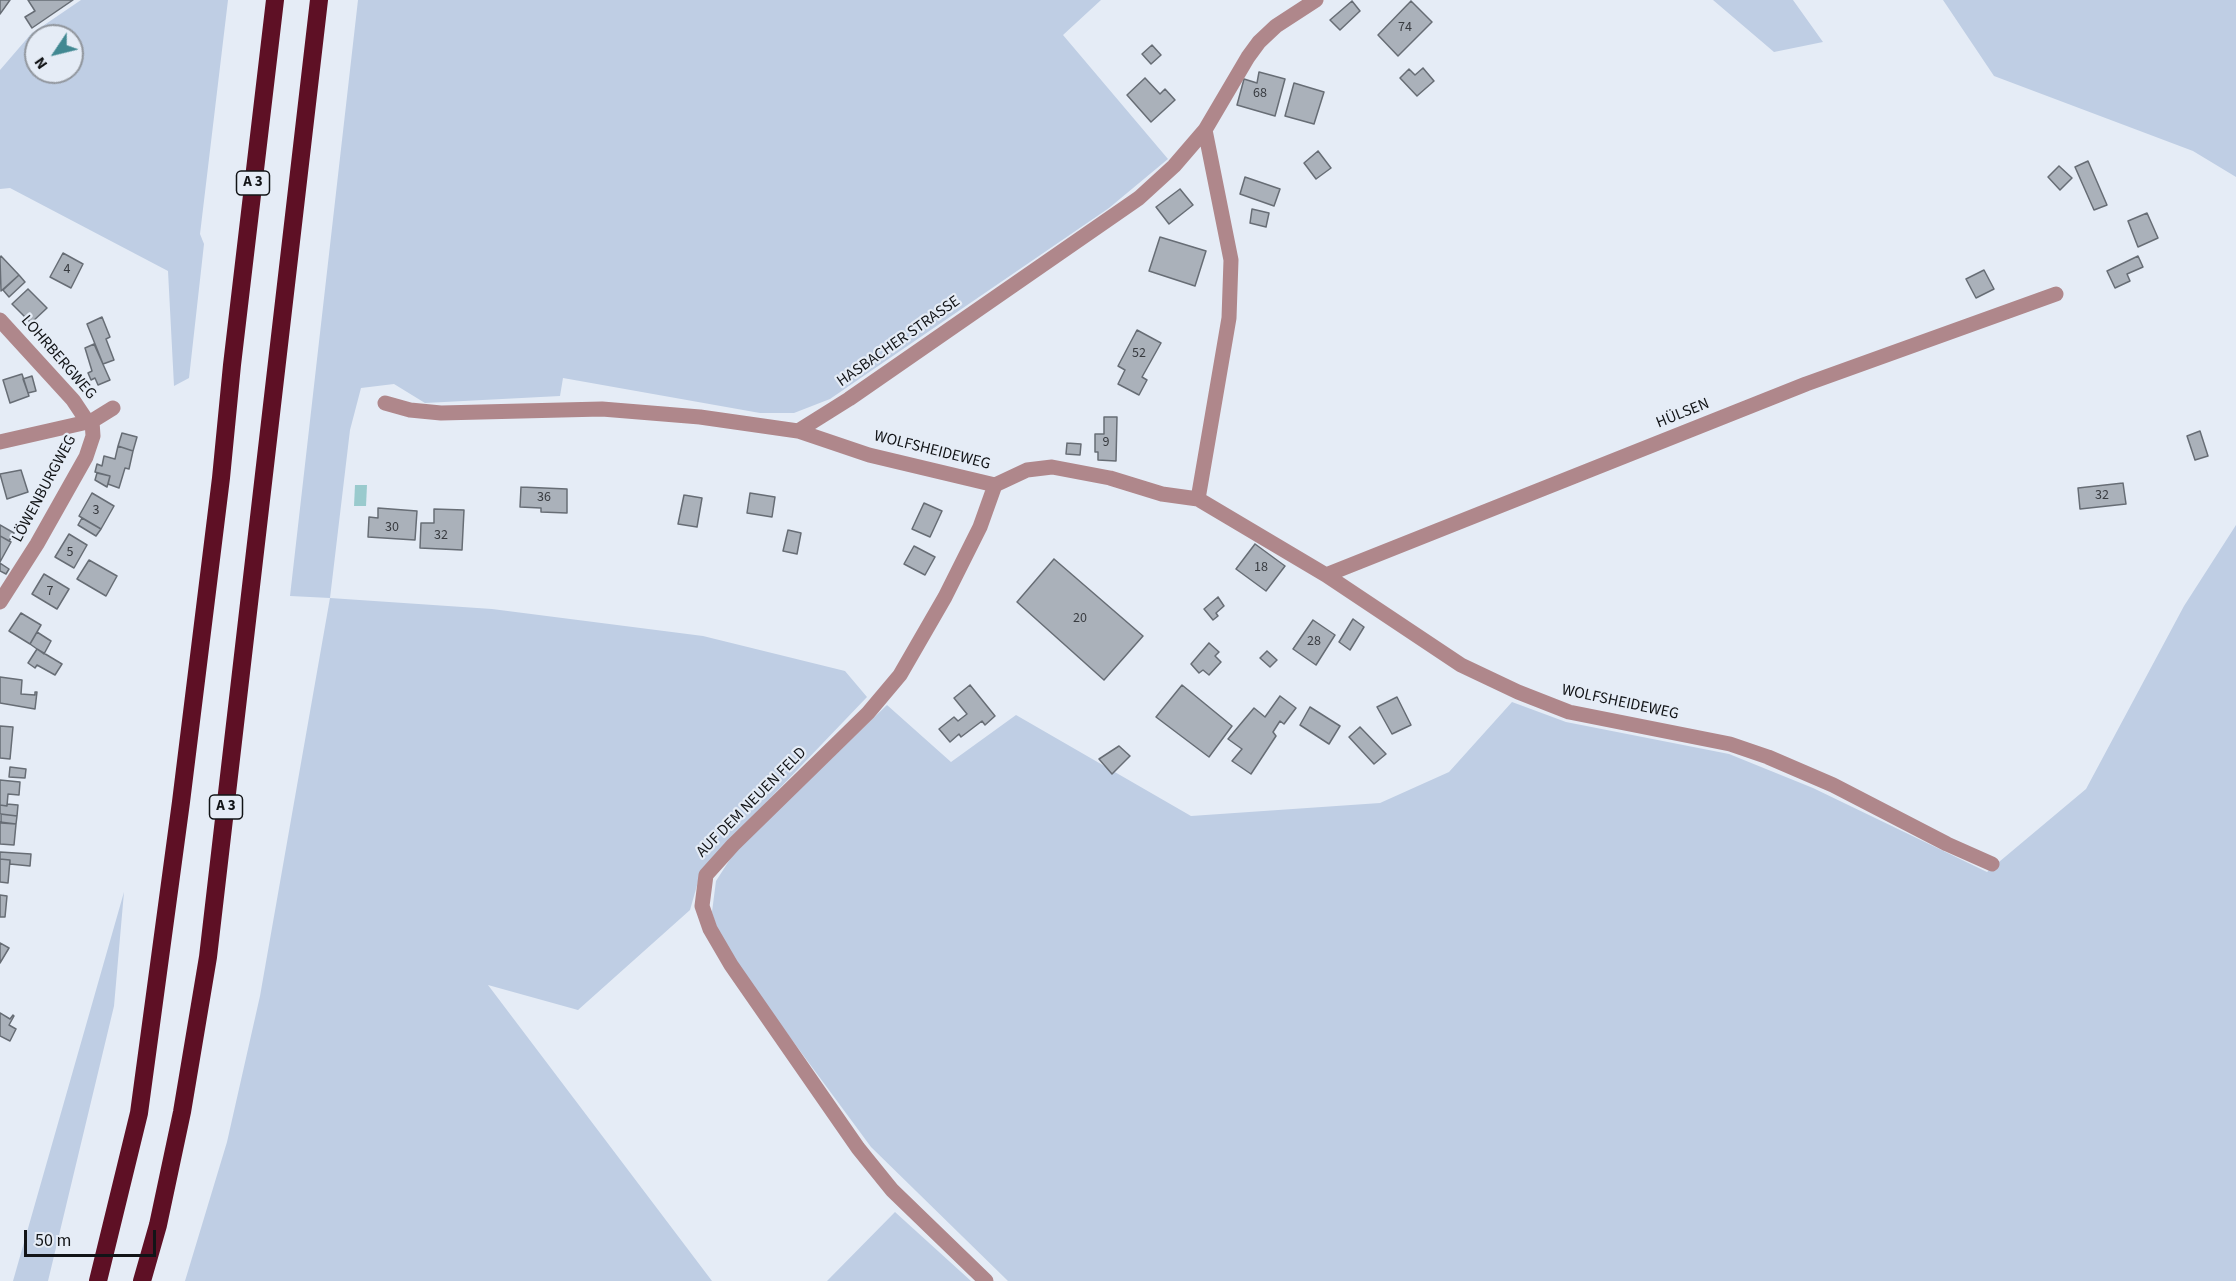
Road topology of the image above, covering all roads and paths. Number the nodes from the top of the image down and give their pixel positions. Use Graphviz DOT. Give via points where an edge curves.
graph roads {
  1 [pos="275,0"];
  2 [pos="319,0"];
  3 [pos="1316,0"];
  4 [pos="1205,130"];
  5 [pos="2056,294"];
  6 [pos="0,320"];
  7 [pos="385,403"];
  8 [pos="114,408"];
  9 [pos="90,421"];
  10 [pos="798,430"];
  11 [pos="0,442"];
  12 [pos="994,485"];
  13 [pos="1198,499"];
  14 [pos="1326,575"];
  15 [pos="0,602"];
  16 [pos="1992,864"];
  17 [pos="98,1281"];
  18 [pos="142,1281"];
  19 [pos="986,1281"];
  1 -- 17 [label="highway, A 3" via="182,802 140,1102"];
  2 -- 18 [label="highway, A 3" via="208,957 182,1112"];
  3 -- 4 [label="street, HASBACHER STRASSE" via="1259,42"];
  4 -- 10 [label="street, HASBACHER STRASSE" via="1139,198 849,399"];
  4 -- 13 [label="street" via="1231,260 1229,318"];
  5 -- 14 [label="street, HÜLSEN" via="1806,384"];
  6 -- 9 [label="street, LOHRBERGWEG"];
  7 -- 10 [label="street" via="441,413 602,409"];
  8 -- 9 [label="street"];
  9 -- 11 [label="street"];
  9 -- 15 [label="street, LÖWENBURGWEG" via="93,436 86,458"];
  10 -- 12 [label="street, WOLFSHEIDEWEG" via="869,455"];
  12 -- 13 [label="street, WOLFSHEIDEWEG" via="1027,470 1053,467"];
  12 -- 19 [label="street, AUF DEM NEUEN FELD" via="980,527 900,675 868,713 706,875 702,906 731,965 858,1148 892,1190"];
  13 -- 14 [label="street, WOLFSHEIDEWEG"];
  14 -- 16 [label="street, WOLFSHEIDEWEG" via="1461,665 1518,692 1569,712 1730,744 1768,757"];
}
